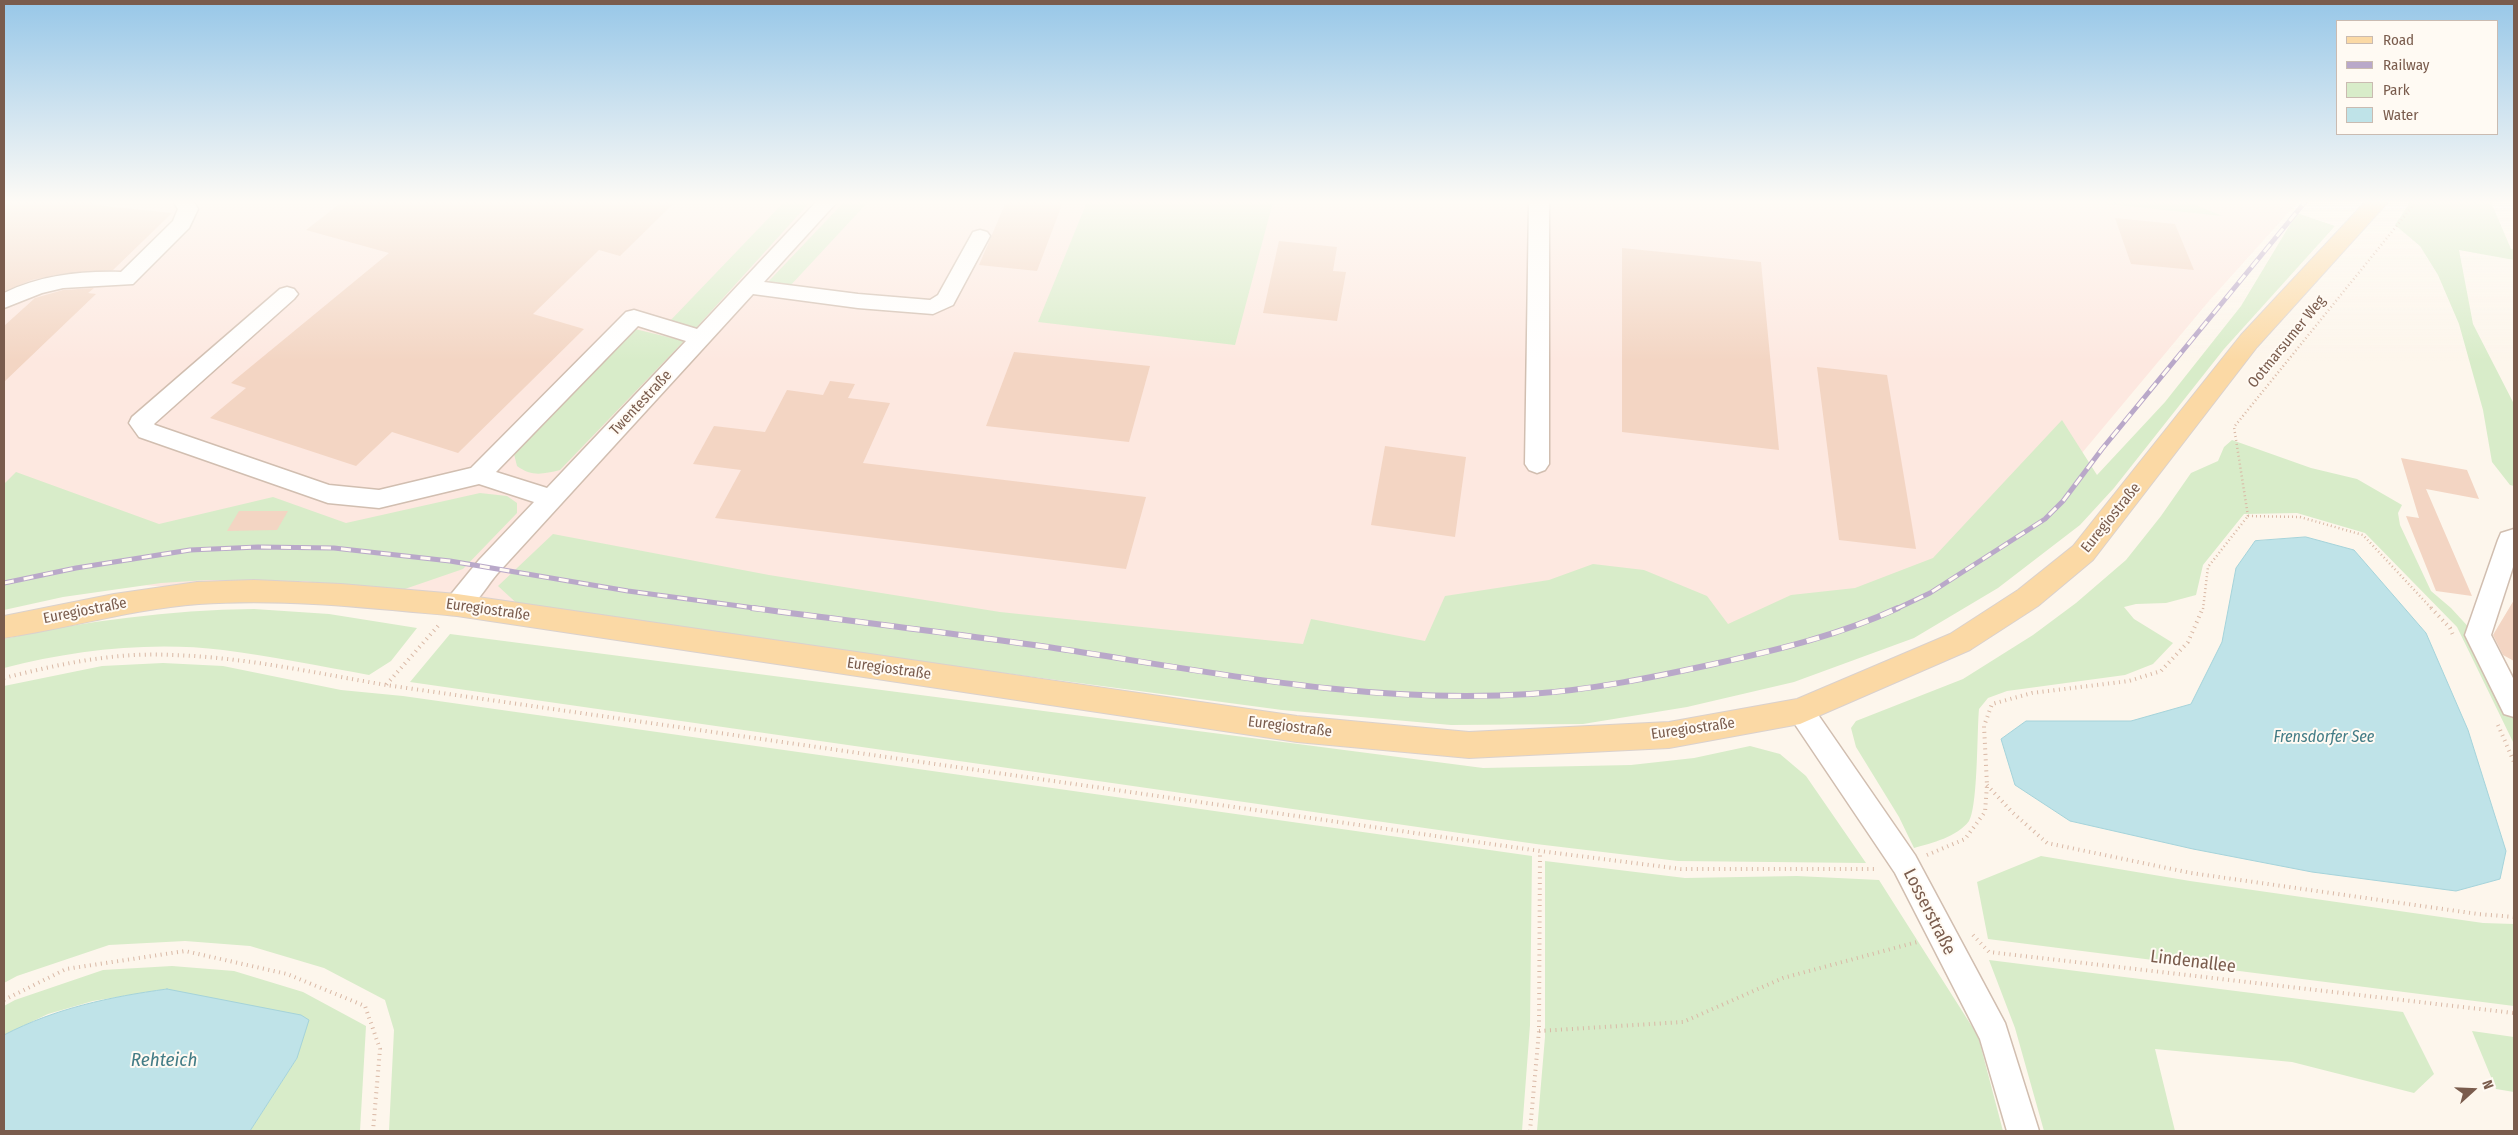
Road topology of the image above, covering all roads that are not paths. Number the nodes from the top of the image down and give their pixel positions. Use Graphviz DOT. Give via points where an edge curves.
graph roads {
  1 [pos="150,255"];
  2 [pos="779,255"];
  3 [pos="970,255"];
  4 [pos="1539,255"];
  5 [pos="2328,255"];
  6 [pos="748,288"];
  7 [pos="287,294"];
  8 [pos="4,301"];
  9 [pos="701,338"];
  10 [pos="1537,464"];
  11 [pos="479,475"];
  12 [pos="551,500"];
  13 [pos="2514,538"];
  14 [pos="457,605"];
  15 [pos="4,627"];
  16 [pos="1800,711"];
  17 [pos="2506,715"];
  18 [pos="2023,1131"];
  1 -- 8 [label="street" via="126,279 87,277 58,280 30,288"];
  2 -- 6 [label="street, Twentestraße"];
  3 -- 6 [label="street" via="946,300 933,307"];
  4 -- 10 [label="street"];
  5 -- 16 [label="main road, Euregiostraße" via="2249,341 2084,553 2028,598 1960,642"];
  6 -- 9 [label="street, Twentestraße"];
  7 -- 11 [label="street" via="140,423 147,432 328,494 379,499"];
  9 -- 11 [label="street" via="634,317"];
  9 -- 12 [label="street, Twentestraße"];
  11 -- 12 [label="street"];
  12 -- 14 [label="street, Twentestraße"];
  13 -- 17 [label="street" via="2510,540 2478,635"];
  14 -- 15 [label="main road, Euregiostraße" via="317,593 224,592 133,602"];
  14 -- 16 [label="main road, Euregiostraße" via="1297,729 1469,745 1669,735"];
  16 -- 18 [label="street, Losserstraße" via="1905,864 1994,1034"];
}
